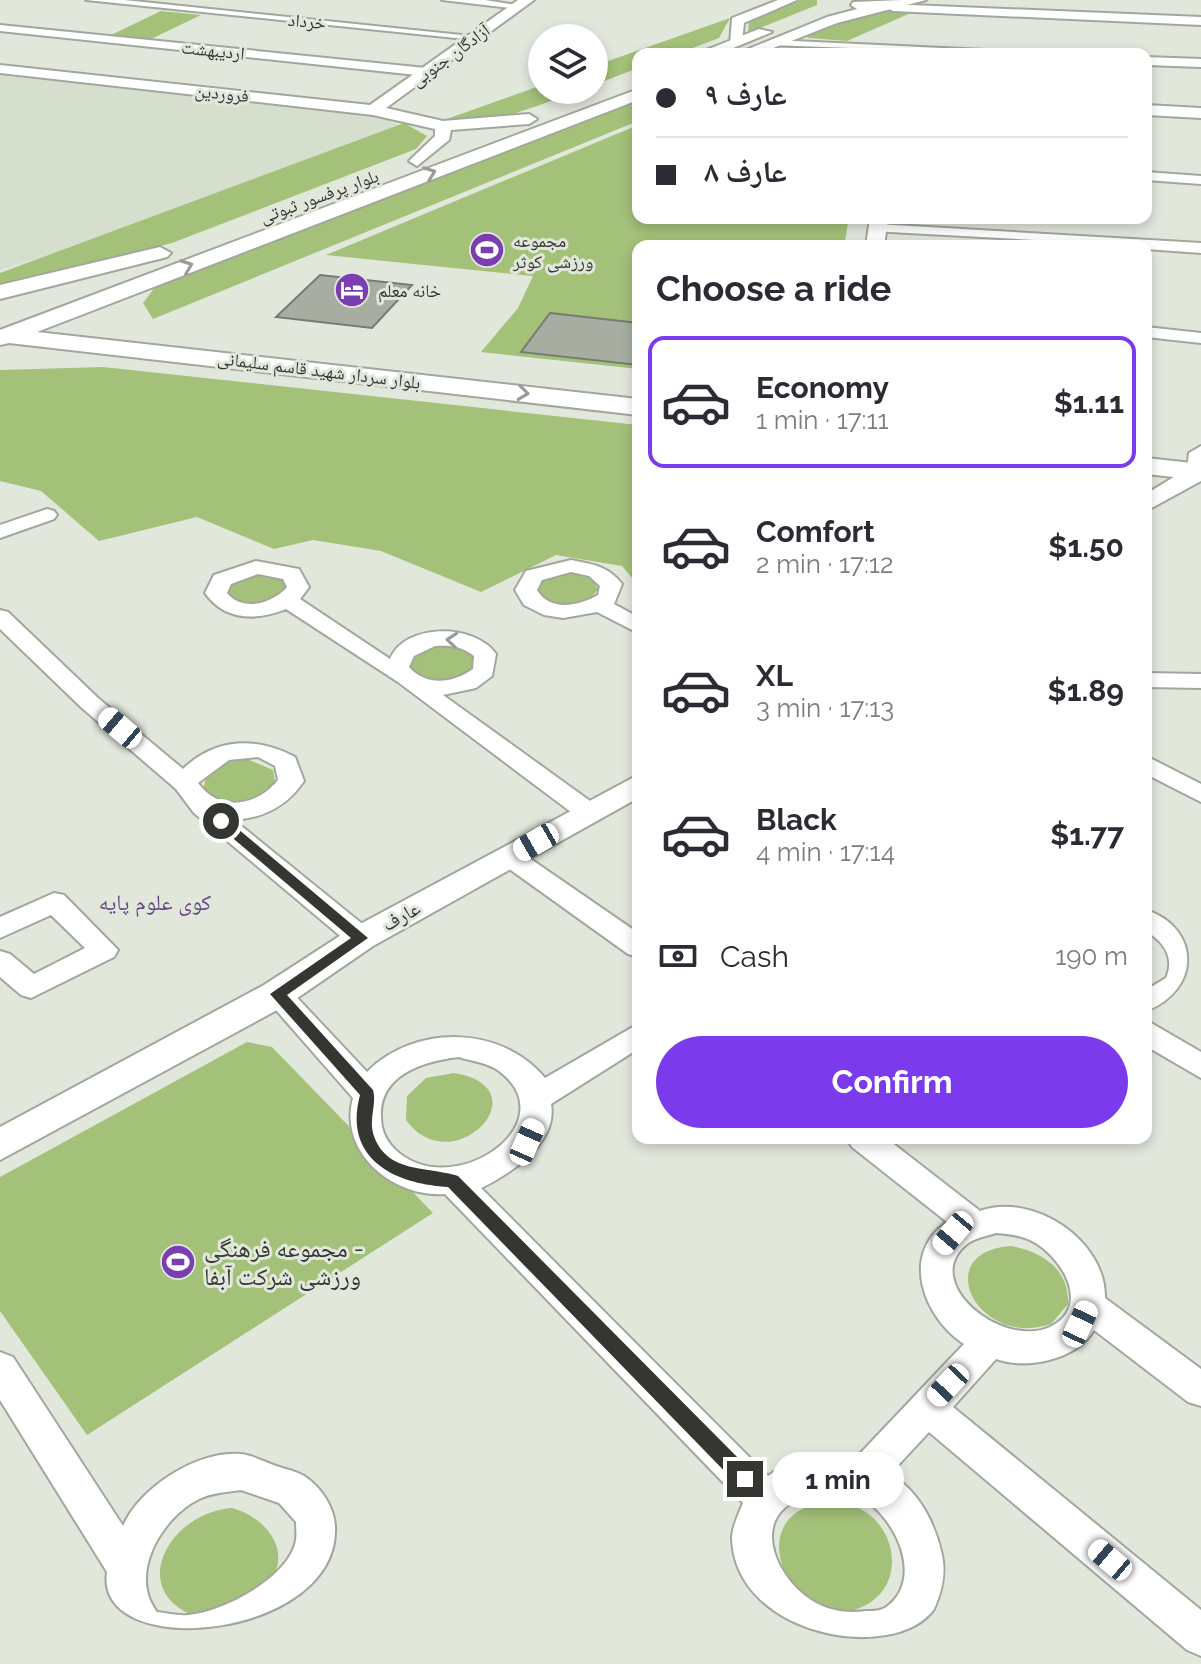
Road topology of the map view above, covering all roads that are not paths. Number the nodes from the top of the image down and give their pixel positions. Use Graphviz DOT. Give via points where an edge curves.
graph roads {
  1 [pos="91,0"];
  2 [pos="447,0"];
  3 [pos="790,0"];
  4 [pos="919,0"];
  5 [pos="936,0"];
  6 [pos="834,2"];
  7 [pos="522,3"];
  8 [pos="888,7"];
  9 [pos="977,11"];
  10 [pos="1201,21"];
  11 [pos="0,28"];
  12 [pos="475,37"];
  13 [pos="773,43"];
  14 [pos="739,48"];
  15 [pos="879,48"];
  16 [pos="1152,61"];
  17 [pos="1201,63"];
  18 [pos="0,69"];
  19 [pos="426,72"];
  20 [pos="632,81"];
  21 [pos="632,96"];
  22 [pos="373,110"];
  23 [pos="1152,110"];
  24 [pos="1201,113"];
  25 [pos="529,119"];
  26 [pos="443,126"];
  27 [pos="417,161"];
  28 [pos="1152,176"];
  29 [pos="1201,180"];
  30 [pos="232,228"];
  31 [pos="877,231"];
  32 [pos="1049,240"];
  33 [pos="1152,245"];
  34 [pos="1201,248"];
  35 [pos="139,284"];
  36 [pos="0,292"];
  37 [pos="36,323"];
  38 [pos="3,333"];
  39 [pos="138,333"];
  40 [pos="1152,333"];
  41 [pos="1198,337"];
  42 [pos="632,386"];
  43 [pos="632,406"];
  44 [pos="1152,443"];
  45 [pos="1201,461"];
  46 [pos="1152,465"];
  47 [pos="1152,499"];
  48 [pos="47,515"];
  49 [pos="0,532"];
  50 [pos="288,600"];
  51 [pos="600,605"];
  52 [pos="0,617"];
  53 [pos="632,623"];
  54 [pos="1152,680"];
  55 [pos="1201,681"];
  56 [pos="1152,767"];
  57 [pos="632,788"];
  58 [pos="1201,794"];
  59 [pos="588,812"];
  60 [pos="510,857"];
  61 [pos="1152,923"];
  62 [pos="0,928"];
  63 [pos="361,938"];
  64 [pos="632,943"];
  65 [pos="0,961"];
  66 [pos="277,994"];
  67 [pos="1152,999"];
  68 [pos="1152,1035"];
  69 [pos="632,1039"];
  70 [pos="1201,1067"];
  71 [pos="368,1094"];
  72 [pos="537,1098"];
  73 [pos="2,1140"];
  74 [pos="871,1144"];
  75 [pos="452,1180"];
  76 [pos="972,1223"];
  77 [pos="1089,1306"];
  78 [pos="990,1341"];
  79 [pos="0,1368"];
  80 [pos="1201,1390"];
  81 [pos="927,1408"];
  82 [pos="861,1479"];
  83 [pos="766,1500"];
  84 [pos="126,1567"];
  85 [pos="1201,1636"];
  1 -- 12 [label="street, خرداد"];
  2 -- 7 [label="street"];
  3 -- 14 [label="street" via="737,21"];
  4 -- 8 [label="main road"];
  5 -- 9 [label="street"];
  6 -- 8 [label="main road"];
  6 -- 14 [label="main road"];
  7 -- 12 [label="street, آزادگان جنوبی"];
  8 -- 9 [label="street"];
  8 -- 13 [label="main road" via="832,20"];
  9 -- 10 [label="street"];
  11 -- 19 [label="street, اردیبهشت"];
  12 -- 19 [label="street, آزادگان جنوبی"];
  13 -- 14 [label="main road"];
  13 -- 15 [label="street"];
  16 -- 17 [label="street"];
  18 -- 22 [label="street, فروردین"];
  19 -- 22 [label="street, آزادگان جنوبی"];
  20 -- 25 [label="main road, بلوار پرفسور ثبوتی"];
  35 -- 21 [label="main road, بلوار پرفسور ثبوتی, one-way"];
  22 -- 26 [label="street, فروردین"];
  23 -- 24 [label="street"];
  25 -- 26 [label="street, فروردین"];
  25 -- 27 [label="main road, بلوار پرفسور ثبوتی"];
  26 -- 27 [label="street" via="443,137"];
  27 -- 30 [label="main road, بلوار پرفسور ثبوتی"];
  28 -- 29 [label="street"];
  31 -- 32 [label="street"];
  33 -- 34 [label="street"];
  35 -- 37 [label="main road, بلوار پرفسور ثبوتی"];
  35 -- 39 [label="main road" via="121,309"];
  36 -- 38 [label="main road" via="168,251"];
  37 -- 38 [label="main road, بلوار سردار شهید قاسم سلیمانی"];
  37 -- 39 [label="main road, بلوار سردار شهید قاسم سلیمانی"];
  38 -- 39 [label="main road, بلوار سردار شهید قاسم سلیمانی"];
  39 -- 42 [label="main road, بلوار سردار شهید قاسم سلیمانی"];
  39 -- 43 [label="main road, بلوار سردار شهید قاسم سلیمانی, one-way"];
  40 -- 41 [label="street"];
  44 -- 45 [label="main road"];
  45 -- 46 [label="main road"];
  45 -- 47 [label="street"];
  48 -- 49 [label="street"];
  50 -- 59 [label="street"];
  51 -- 53 [label="street"];
  52 -- 63 [label="street" via="90,703"];
  54 -- 55 [label="street"];
  56 -- 58 [label="street"];
  57 -- 59 [label="street, عارف"];
  59 -- 60 [label="street, عارف"];
  60 -- 63 [label="street, عارف"];
  60 -- 64 [label="street"];
  61 -- 67 [label="street" via="1182,949 1187,966 1182,982"];
  62 -- 65 [label="street" via="54,902 104,950 31,988"];
  63 -- 66 [label="street, عارف"];
  66 -- 71 [label="street"];
  66 -- 73 [label="street, عارف"];
  68 -- 70 [label="street"];
  69 -- 72 [label="street"];
  71 -- 72 [label="street" via="404,1058 459,1046 510,1061 527,1077"];
  71 -- 75 [label="street" via="362,1115 366,1136 378,1155 397,1170 423,1179"];
  72 -- 75 [label="street" via="537,1120 527,1142 508,1161 482,1175"];
  74 -- 76 [label="street"];
  75 -- 83 [label="street"];
  76 -- 77 [label="street" via="995,1219 1044,1230 1080,1264 1089,1284"];
  76 -- 78 [label="street" via="953,1233 940,1249 934,1268 937,1289 966,1328"];
  77 -- 78 [label="street" via="1064,1338 1042,1347"];
  77 -- 80 [label="street"];
  78 -- 81 [label="street"];
  79 -- 84 [label="street"];
  81 -- 82 [label="street"];
  81 -- 85 [label="street"];
  82 -- 83 [label="street" via="809,1475 785,1484"];
  82 -- 83 [label="street" via="905,1511 919,1535 925,1561 922,1587 911,1611 893,1629 867,1640 811,1636 785,1621 766,1599 753,1574 749,1547"];
  84 -- 84 [label="street" via="127,1596 137,1624 159,1644 187,1656 220,1657 262,1640 304,1601 316,1571 318,1541 310,1513 293,1492 269,1477 241,1472 210,1476 181,1489 155,1510 137,1536"];
}
